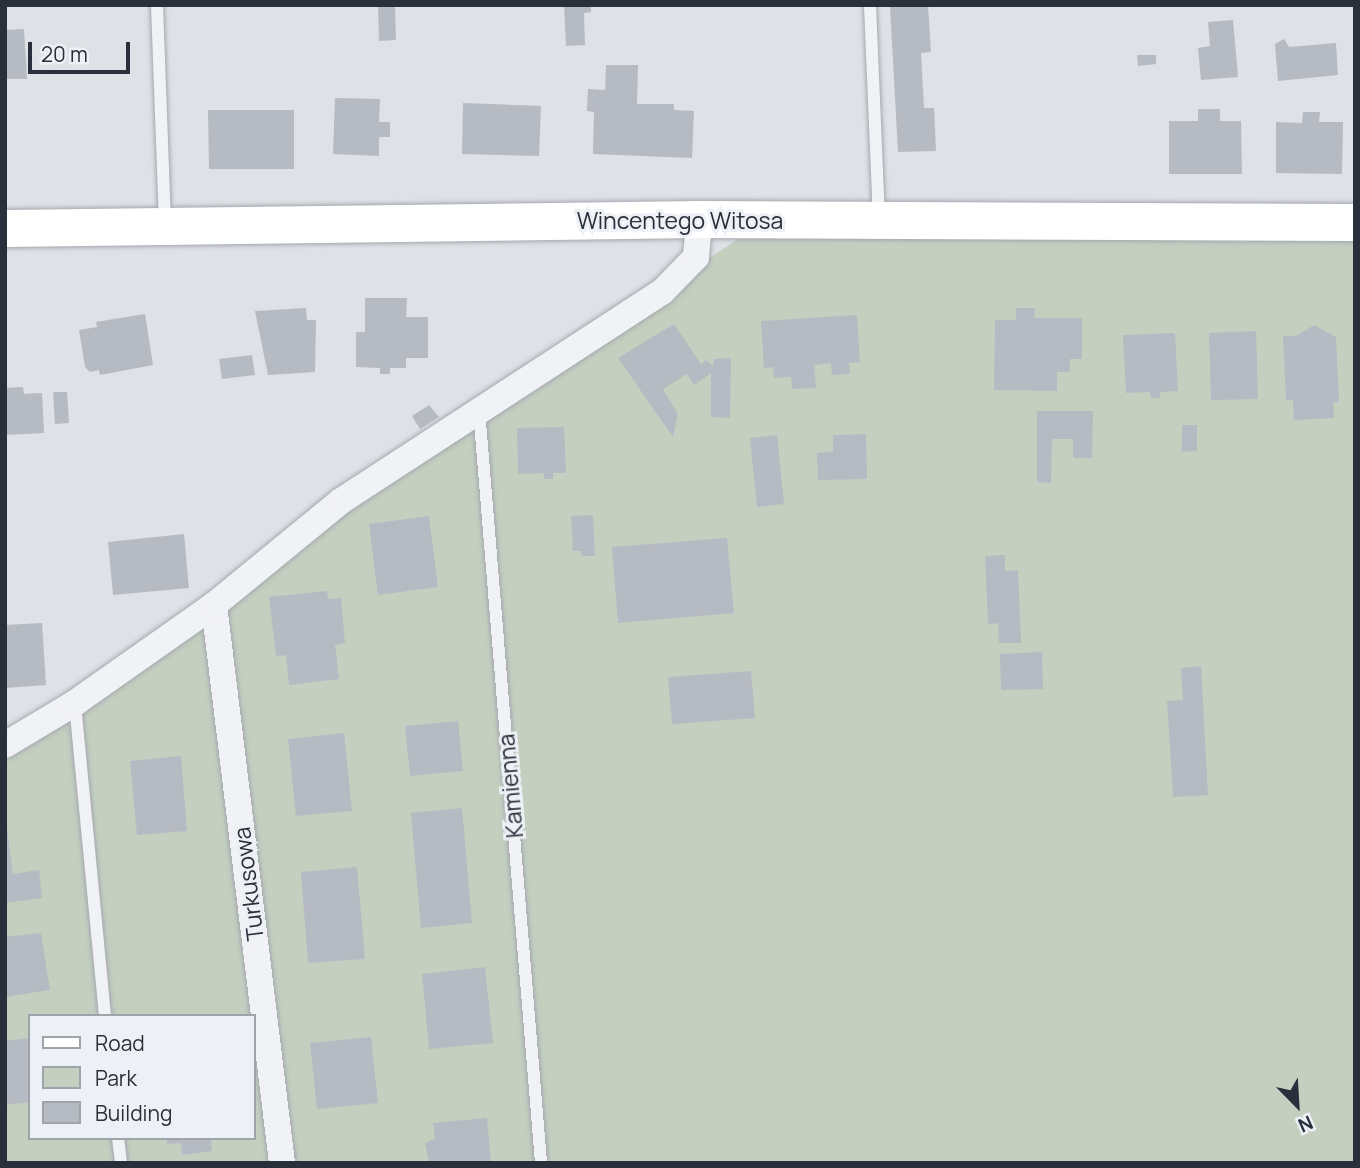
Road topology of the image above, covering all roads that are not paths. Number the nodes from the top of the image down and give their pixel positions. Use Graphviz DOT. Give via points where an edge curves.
graph roads {
  1 [pos="157,5"];
  2 [pos="870,5"];
  3 [pos="699,219"];
  4 [pos="879,221"];
  5 [pos="1355,222"];
  6 [pos="165,224"];
  7 [pos="5,228"];
  8 [pos="479,410"];
  9 [pos="214,605"];
  10 [pos="75,703"];
  11 [pos="5,745"];
  12 [pos="104,1014"];
  13 [pos="118,1140"];
  14 [pos="121,1163"];
  15 [pos="282,1163"];
  16 [pos="541,1163"];
  1 -- 6 [label="lane"];
  2 -- 4 [label="lane"];
  3 -- 4 [label="street, Wincentego Witosa"];
  3 -- 6 [label="street, Wincentego Witosa"];
  3 -- 8 [label="street" via="696,257 662,292"];
  4 -- 5 [label="street, Wincentego Witosa"];
  6 -- 7 [label="street, Wincentego Witosa"];
  8 -- 9 [label="street" via="341,501"];
  8 -- 16 [label="lane, Kamienna"];
  9 -- 10 [label="street"];
  9 -- 15 [label="street, Turkusowa"];
  10 -- 11 [label="street"];
  10 -- 12 [label="lane"];
  13 -- 14 [label="lane"];
}
